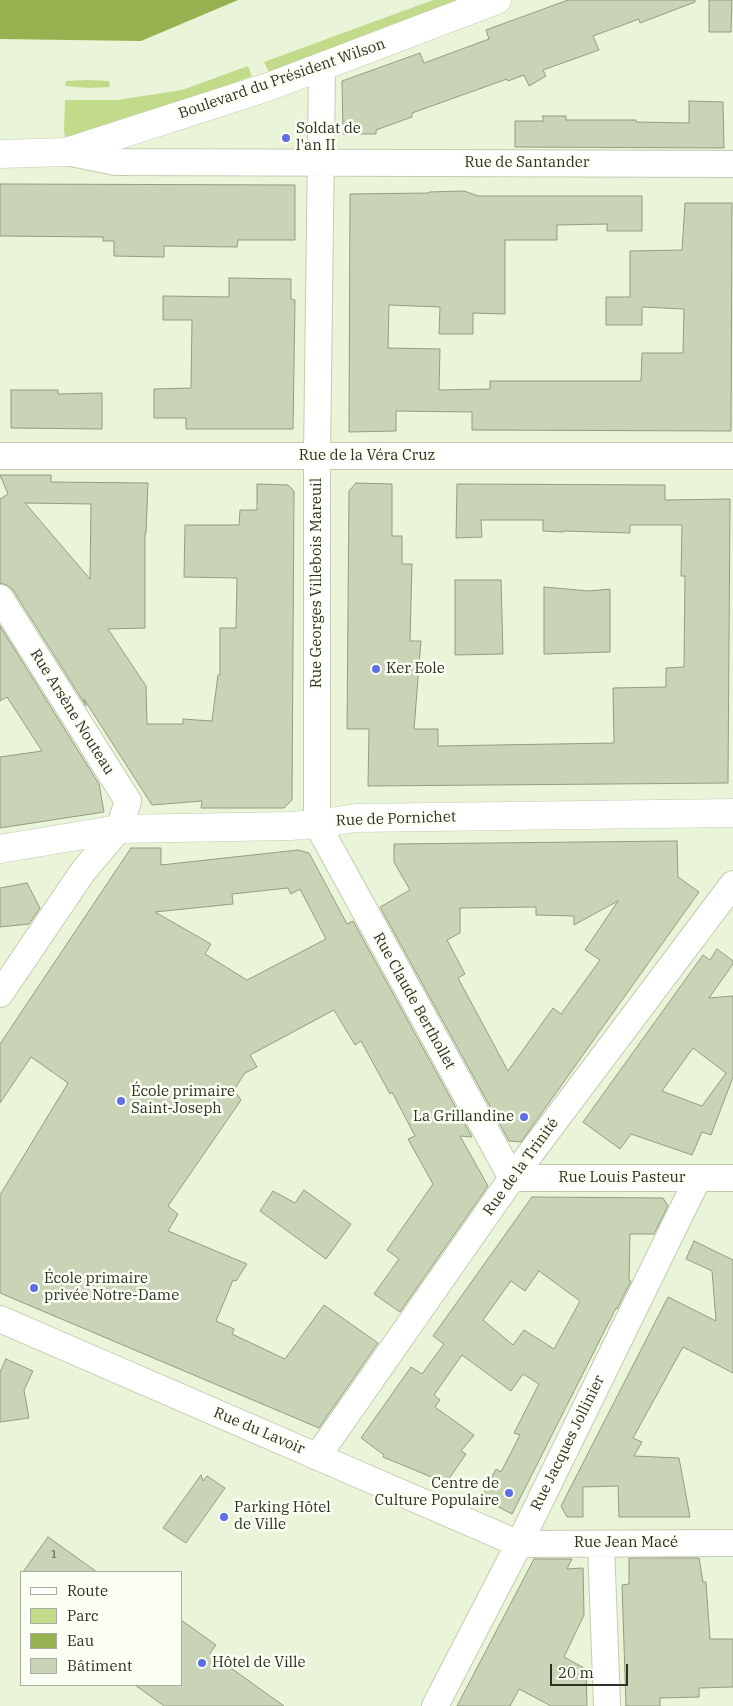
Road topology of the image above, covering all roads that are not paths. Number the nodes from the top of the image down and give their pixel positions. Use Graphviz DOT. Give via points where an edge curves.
graph roads {
  1 [pos="497,0"];
  2 [pos="322,67"];
  3 [pos="66,152"];
  4 [pos="0,154"];
  5 [pos="322,163"];
  6 [pos="733,164"];
  7 [pos="0,456"];
  8 [pos="317,456"];
  9 [pos="733,456"];
  10 [pos="0,598"];
  11 [pos="733,813"];
  12 [pos="317,824"];
  13 [pos="119,829"];
  14 [pos="0,849"];
  15 [pos="733,884"];
  16 [pos="0,994"];
  17 [pos="512,1178"];
  18 [pos="698,1178"];
  19 [pos="733,1178"];
  20 [pos="0,1319"];
  21 [pos="317,1457"];
  22 [pos="733,1543"];
  23 [pos="519,1544"];
  24 [pos="601,1544"];
  25 [pos="435,1706"];
  26 [pos="607,1706"];
  1 -- 2 [label="street, Boulevard du Président Wilson"];
  2 -- 3 [label="street, Boulevard du Président Wilson"];
  2 -- 5 [label="street, Rue Georges Villebois Mareuil"];
  3 -- 4 [label="street, Boulevard du Président Wilson"];
  3 -- 5 [label="street, Boulevard du Président Wilson" via="116,162"];
  5 -- 6 [label="street, Rue de Santander"];
  5 -- 8 [label="street, Rue Georges Villebois Mareuil"];
  7 -- 8 [label="street, Rue de la Véra Cruz"];
  8 -- 9 [label="street, Rue de la Véra Cruz"];
  8 -- 12 [label="street, Rue Georges Villebois Mareuil"];
  10 -- 13 [label="street, Rue Arsène Nouteau" via="128,801"];
  11 -- 12 [label="street, Rue de Pornichet" via="356,818"];
  12 -- 13 [label="street, Rue de Pornichet"];
  12 -- 17 [label="street, Rue Claude Berthollet"];
  13 -- 14 [label="street, Rue de Pornichet"];
  13 -- 16 [label="street" via="84,870"];
  15 -- 17 [label="street, Rue de la Trinité"];
  17 -- 18 [label="street, Rue Louis Pasteur"];
  17 -- 21 [label="street, Rue de la Trinité"];
  18 -- 19 [label="street, Rue Louis Pasteur"];
  18 -- 23 [label="street, Rue Jacques Jollinier"];
  20 -- 21 [label="street, Rue du Lavoir"];
  21 -- 23 [label="street, Rue du Lavoir"];
  22 -- 24 [label="street, Rue Jean Macé"];
  23 -- 24 [label="street, Rue Jean Macé"];
  23 -- 25 [label="street, Rue Jacques Jollinier"];
  24 -- 26 [label="street"];
}
